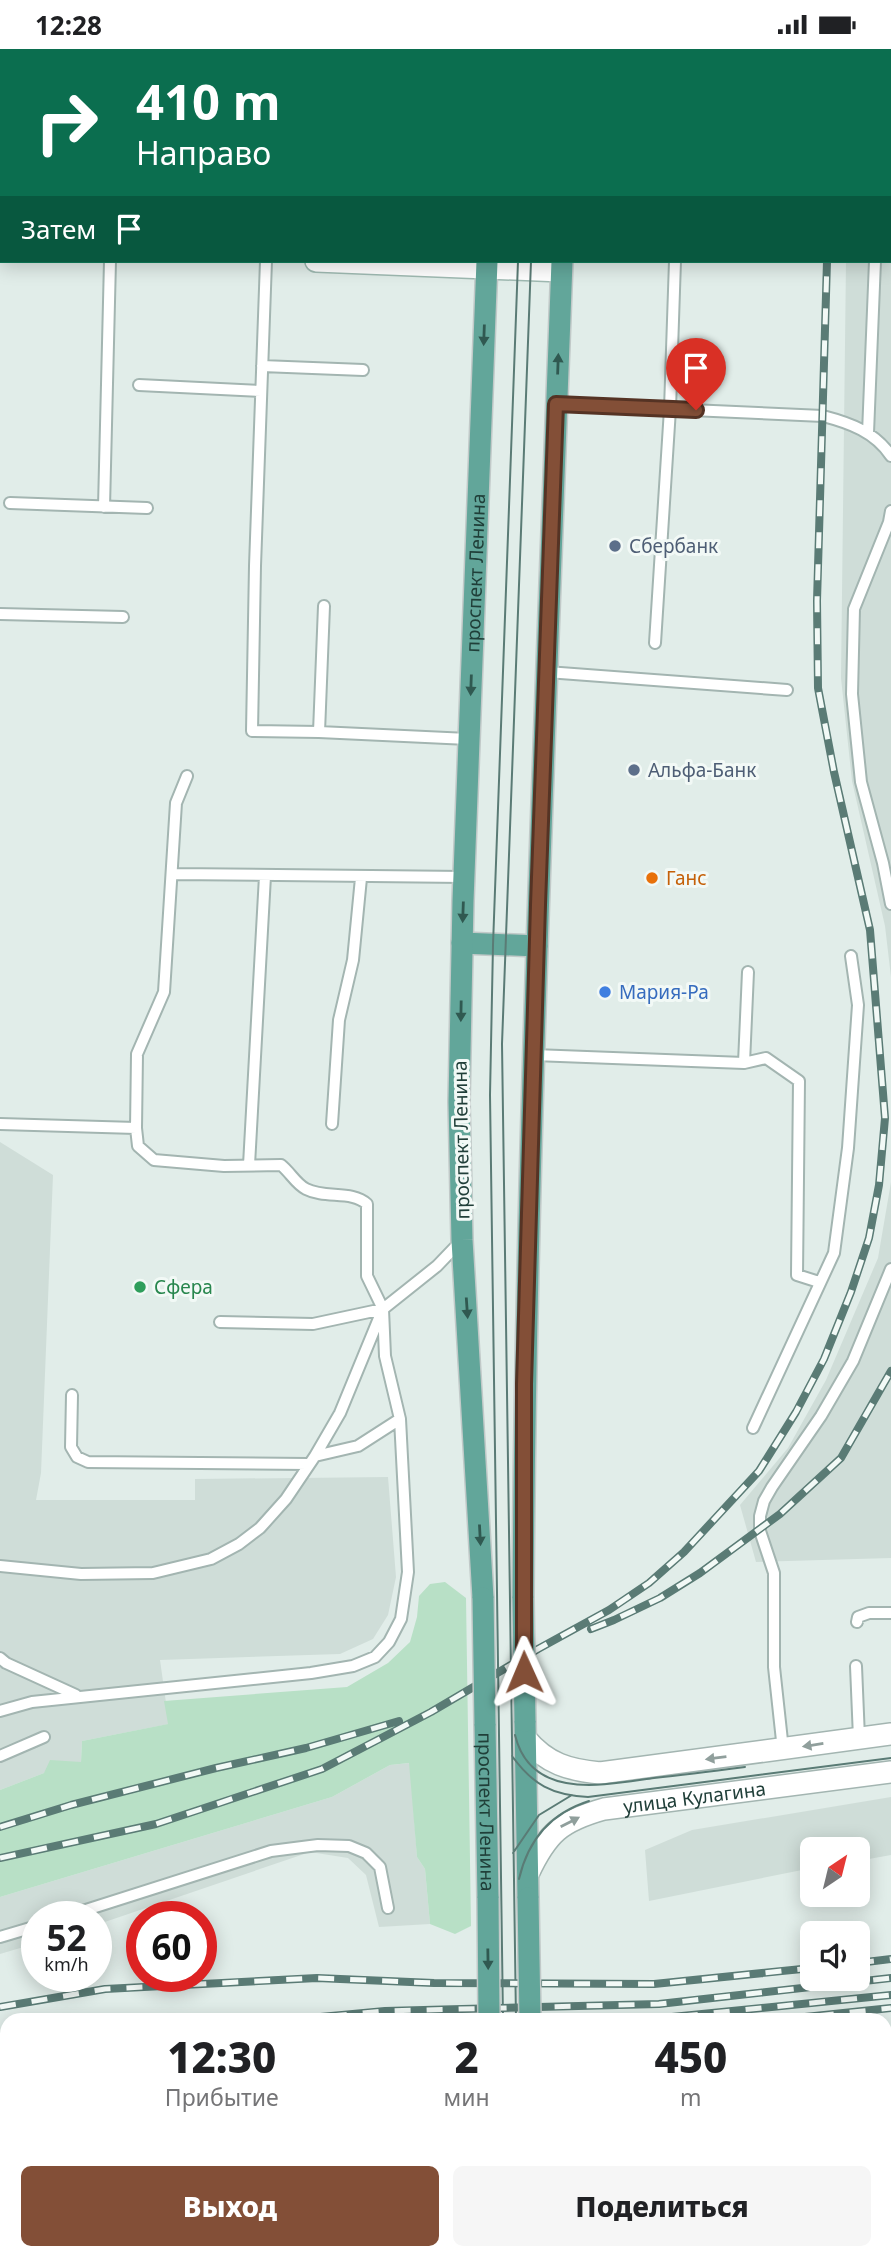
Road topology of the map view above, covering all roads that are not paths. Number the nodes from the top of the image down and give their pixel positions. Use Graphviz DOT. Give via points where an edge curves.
graph roads {
  1 [pos="110,263"];
  2 [pos="266,263"];
  3 [pos="430,263"];
  4 [pos="675,263"];
  5 [pos="875,263"];
  6 [pos="487,264"];
  7 [pos="562,266"];
  8 [pos="262,366"];
  9 [pos="363,370"];
  10 [pos="139,384"];
  11 [pos="261,391"];
  12 [pos="556,404"];
  13 [pos="670,409"];
  14 [pos="868,433"];
  15 [pos="891,456"];
  16 [pos="10,503"];
  17 [pos="104,507"];
  18 [pos="147,508"];
  19 [pos="891,512"];
  20 [pos="324,606"];
  21 [pos="0,614"];
  22 [pos="123,617"];
  23 [pos="655,643"];
  24 [pos="547,672"];
  25 [pos="787,690"];
  26 [pos="319,733"];
  27 [pos="468,739"];
  28 [pos="187,776"];
  29 [pos="173,874"];
  30 [pos="265,876"];
  31 [pos="464,877"];
  32 [pos="361,878"];
  33 [pos="891,904"];
  34 [pos="462,943"];
  35 [pos="537,946"];
  36 [pos="851,957"];
  37 [pos="748,972"];
  38 [pos="534,1055"];
  39 [pos="744,1063"];
  40 [pos="0,1124"];
  41 [pos="332,1124"];
  42 [pos="136,1128"];
  43 [pos="248,1165"];
  44 [pos="462,1240"];
  45 [pos="891,1269"];
  46 [pos="819,1282"];
  47 [pos="383,1308"];
  48 [pos="220,1322"];
  49 [pos="72,1395"];
  50 [pos="400,1419"];
  51 [pos="753,1428"];
  52 [pos="311,1460"];
  53 [pos="0,1566"];
  54 [pos="891,1613"];
  55 [pos="857,1622"];
  56 [pos="0,1658"];
  57 [pos="856,1666"];
  58 [pos="78,1696"];
  59 [pos="0,1711"];
  60 [pos="526,1730"];
  61 [pos="891,1734"];
  62 [pos="44,1737"];
  63 [pos="859,1738"];
  64 [pos="783,1750"];
  65 [pos="0,1756"];
  66 [pos="891,1773"];
  67 [pos="864,1776"];
  68 [pos="788,1785"];
  69 [pos="528,1874"];
  70 [pos="112,1901"];
  71 [pos="388,1908"];
  72 [pos="21,1931"];
  73 [pos="0,1937"];
  74 [pos="489,2013"];
  75 [pos="530,2013"];
  1 -- 17 [label="lane"];
  2 -- 8 [label="lane"];
  3 -- 6 [label="street"];
  4 -- 13 [label="lane"];
  5 -- 14 [label="lane"];
  6 -- 7 [label="street"];
  6 -- 27 [label="main road, проспект Ленина, one-way"];
  12 -- 7 [label="main road, one-way"];
  8 -- 9 [label="lane"];
  8 -- 11 [label="lane"];
  10 -- 11 [label="lane"];
  11 -- 26 [label="lane" via="252,731"];
  12 -- 13 [label="lane"];
  12 -- 24 [label="main road"];
  13 -- 14 [label="lane" via="823,415"];
  13 -- 23 [label="lane"];
  14 -- 15 [label="lane"];
  16 -- 17 [label="lane"];
  17 -- 18 [label="lane"];
  19 -- 33 [label="lane" via="854,609 852,694 861,782"];
  20 -- 26 [label="lane"];
  21 -- 22 [label="lane"];
  24 -- 25 [label="lane"];
  24 -- 35 [label="main road"];
  26 -- 27 [label="lane"];
  27 -- 31 [label="main road, проспект Ленина"];
  28 -- 29 [label="lane" via="176,803"];
  29 -- 30 [label="lane"];
  29 -- 42 [label="lane" via="164,992 137,1054"];
  30 -- 32 [label="lane"];
  30 -- 43 [label="lane"];
  31 -- 32 [label="lane"];
  31 -- 34 [label="main road, проспект Ленина, one-way"];
  32 -- 41 [label="lane" via="353,960 339,1020"];
  34 -- 35 [label="main road"];
  34 -- 44 [label="main road, проспект Ленина, one-way"];
  35 -- 38 [label="main road"];
  36 -- 46 [label="lane" via="858,1005 848,1148 834,1253"];
  37 -- 39 [label="lane"];
  38 -- 39 [label="lane"];
  38 -- 60 [label="main road, bridge" via="524,1384"];
  39 -- 46 [label="lane" via="766,1058 799,1081 797,1275"];
  40 -- 42 [label="lane"];
  42 -- 43 [label="lane" via="138,1146 154,1160"];
  43 -- 47 [label="lane" via="281,1165 307,1190 361,1198 367,1204 367,1276"];
  44 -- 47 [label="lane"];
  44 -- 74 [label="main road, проспект Ленина, one-way, bridge" via="483,1598"];
  45 -- 64 [label="lane" via="853,1361 772,1487 760,1516 760,1531 774,1573 774,1667"];
  46 -- 51 [label="lane"];
  47 -- 48 [label="lane" via="313,1324"];
  47 -- 50 [label="lane" via="385,1356"];
  47 -- 52 [label="lane" via="340,1413"];
  49 -- 52 [label="lane" via="71,1447 77,1457 88,1462"];
  50 -- 52 [label="lane" via="358,1446"];
  50 -- 58 [label="lane" via="408,1572 401,1619 375,1657 311,1673"];
  52 -- 53 [label="lane" via="260,1528 211,1559 153,1573 80,1574"];
  54 -- 55 [label="lane" via="869,1612"];
  56 -- 58 [label="lane"];
  57 -- 63 [label="lane"];
  58 -- 59 [label="lane"];
  64 -- 60 [label="street, улица Кулагина, one-way" via="600,1773 553,1764 537,1752"];
  60 -- 69 [label="main road"];
  61 -- 63 [label="street, улица Кулагина"];
  62 -- 65 [label="lane"];
  63 -- 64 [label="street, улица Кулагина, one-way"];
  63 -- 67 [label="street"];
  64 -- 68 [label="street"];
  66 -- 67 [label="street, улица Кулагина"];
  67 -- 68 [label="street, улица Кулагина"];
  69 -- 68 [label="street, улица Кулагина, one-way" via="539,1849 570,1820 604,1809"];
  69 -- 75 [label="main road, bridge"];
  70 -- 71 [label="lane" via="271,1851 317,1845 349,1846 366,1853 380,1867"];
  72 -- 73 [label="lane"];
}
